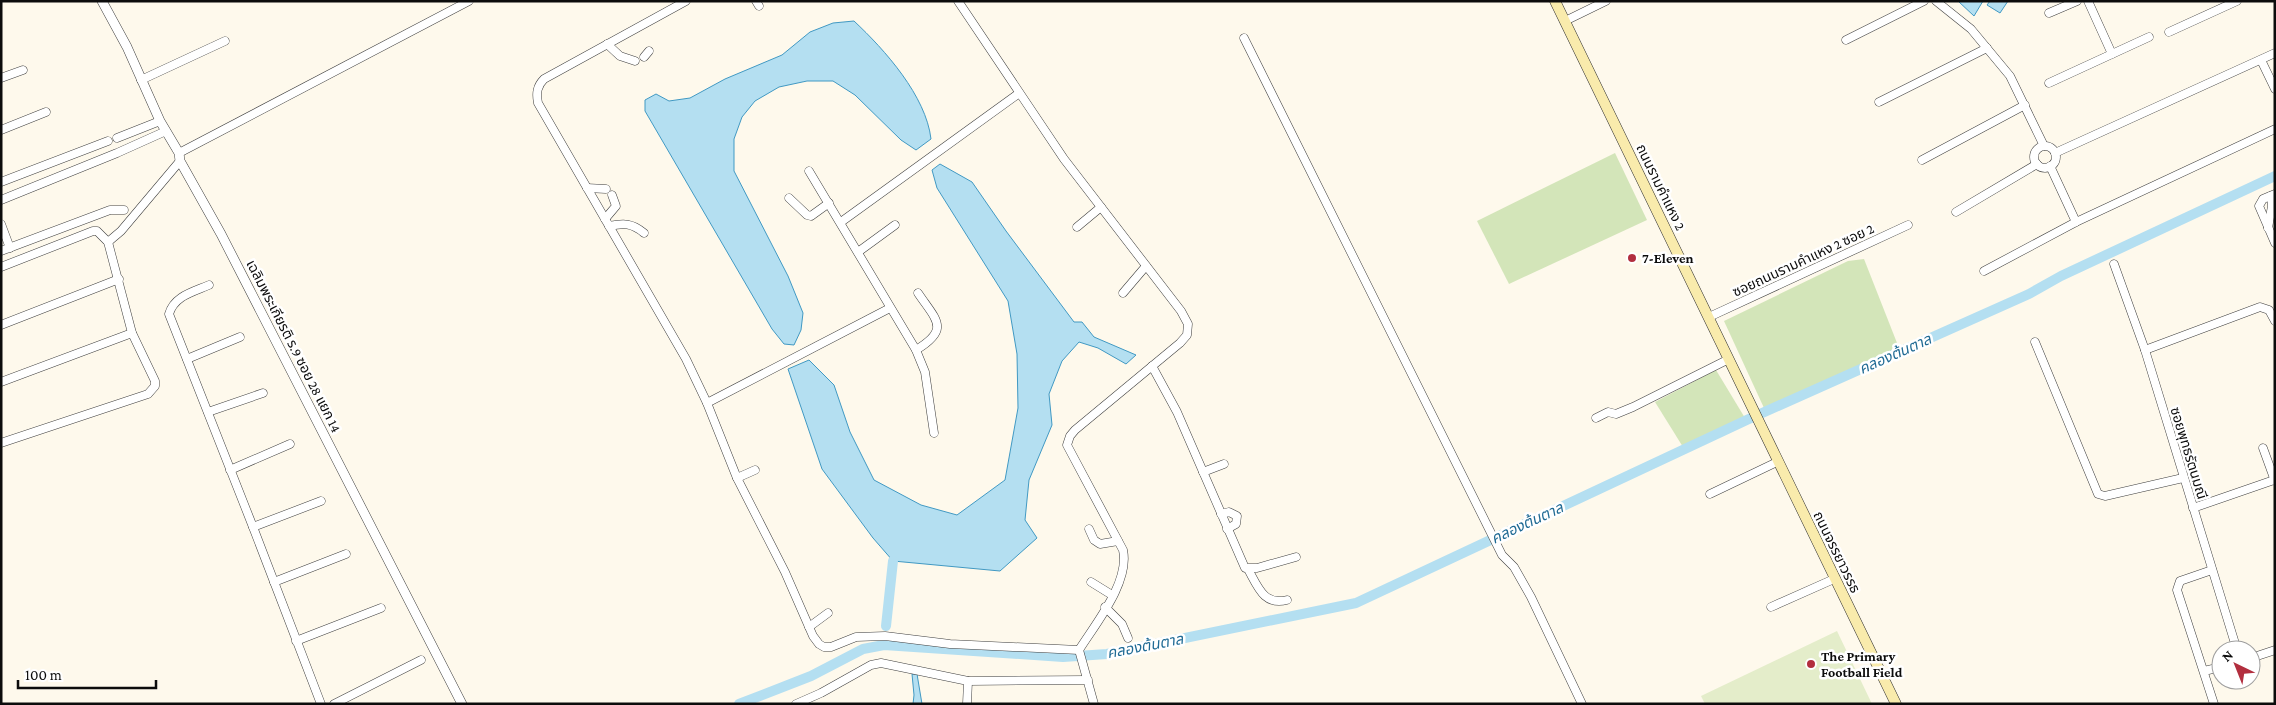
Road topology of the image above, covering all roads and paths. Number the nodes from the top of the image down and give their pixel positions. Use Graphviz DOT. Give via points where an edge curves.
graph roads {
  1 [pos="469,1"];
  2 [pos="686,1"];
  3 [pos="958,1"];
  4 [pos="1555,1"];
  5 [pos="1606,1"];
  6 [pos="1924,1"];
  7 [pos="1936,1"];
  8 [pos="2077,1"];
  9 [pos="2088,1"];
  10 [pos="2237,1"];
  11 [pos="104,2"];
  12 [pos="2049,14"];
  13 [pos="1565,21"];
  14 [pos="2169,32"];
  15 [pos="2149,37"];
  16 [pos="1244,38"];
  17 [pos="1846,40"];
  18 [pos="225,41"];
  19 [pos="607,44"];
  20 [pos="1987,48"];
  21 [pos="2275,53"];
  22 [pos="2112,54"];
  23 [pos="2261,60"];
  24 [pos="635,61"];
  25 [pos="23,70"];
  26 [pos="1,78"];
  27 [pos="141,80"];
  28 [pos="2049,83"];
  29 [pos="2275,89"];
  30 [pos="1018,94"];
  31 [pos="1879,102"];
  32 [pos="2025,104"];
  33 [pos="46,112"];
  34 [pos="160,121"];
  35 [pos="2275,129"];
  36 [pos="1,130"];
  37 [pos="166,131"];
  38 [pos="117,138"];
  39 [pos="108,142"];
  40 [pos="2044,146"];
  41 [pos="2055,153"];
  42 [pos="180,157"];
  43 [pos="1922,160"];
  44 [pos="2037,164"];
  45 [pos="2050,166"];
  46 [pos="809,171"];
  47 [pos="18,176"];
  48 [pos="1,182"];
  49 [pos="587,188"];
  50 [pos="606,189"];
  51 [pos="24,190"];
  52 [pos="612,195"];
  53 [pos="2273,195"];
  54 [pos="789,198"];
  55 [pos="1,200"];
  56 [pos="829,203"];
  57 [pos="1101,207"];
  58 [pos="124,210"];
  59 [pos="1956,212"];
  60 [pos="607,222"];
  61 [pos="841,222"];
  62 [pos="2076,222"];
  63 [pos="1,224"];
  64 [pos="895,224"];
  65 [pos="1908,225"];
  66 [pos="1077,227"];
  67 [pos="2268,228"];
  68 [pos="644,233"];
  69 [pos="108,242"];
  70 [pos="2275,243"];
  71 [pos="10,248"];
  72 [pos="1,251"];
  73 [pos="858,252"];
  74 [pos="2114,264"];
  75 [pos="1146,266"];
  76 [pos="1,267"];
  77 [pos="1984,271"];
  78 [pos="119,279"];
  79 [pos="209,285"];
  80 [pos="918,293"];
  81 [pos="1123,293"];
  82 [pos="890,308"];
  83 [pos="1709,317"];
  84 [pos="2275,321"];
  85 [pos="1,324"];
  86 [pos="132,333"];
  87 [pos="240,337"];
  88 [pos="2035,342"];
  89 [pos="916,350"];
  90 [pos="2145,350"];
  91 [pos="187,359"];
  92 [pos="1729,359"];
  93 [pos="1152,366"];
  94 [pos="1,382"];
  95 [pos="263,393"];
  96 [pos="707,403"];
  97 [pos="208,412"];
  98 [pos="1756,417"];
  99 [pos="1596,418"];
  100 [pos="934,433"];
  101 [pos="1,442"];
  102 [pos="290,444"];
  103 [pos="2263,448"];
  104 [pos="1777,462"];
  105 [pos="1224,464"];
  106 [pos="230,470"];
  107 [pos="756,470"];
  108 [pos="1204,472"];
  109 [pos="737,478"];
  110 [pos="2183,478"];
  111 [pos="2274,481"];
  112 [pos="1710,494"];
  113 [pos="321,501"];
  114 [pos="2193,508"];
  115 [pos="1221,514"];
  116 [pos="253,527"];
  117 [pos="1227,528"];
  118 [pos="1088,529"];
  119 [pos="1118,541"];
  120 [pos="346,554"];
  121 [pos="1296,557"];
  122 [pos="1248,569"];
  123 [pos="2212,570"];
  124 [pos="1834,579"];
  125 [pos="274,582"];
  126 [pos="1091,582"];
  127 [pos="1112,595"];
  128 [pos="1288,600"];
  129 [pos="1771,606"];
  130 [pos="1106,607"];
  131 [pos="381,608"];
  132 [pos="828,613"];
  133 [pos="809,627"];
  134 [pos="1128,638"];
  135 [pos="2235,640"];
  136 [pos="296,641"];
  137 [pos="2275,650"];
  138 [pos="1080,653"];
  139 [pos="2261,655"];
  140 [pos="421,660"];
  141 [pos="2211,669"];
  142 [pos="2204,671"];
  143 [pos="1086,676"];
  144 [pos="968,681"];
  145 [pos="321,704"];
  146 [pos="334,704"];
  147 [pos="462,704"];
  148 [pos="796,704"];
  149 [pos="967,704"];
  150 [pos="1094,704"];
  151 [pos="1582,704"];
  152 [pos="1896,704"];
  153 [pos="2214,704"];
  1 -- 42 [label="street"];
  2 -- 19 [label="street"];
  3 -- 30 [label="street"];
  4 -- 13 [label="main road, ถนนรามคำแหง 2"];
  5 -- 13 [label="street"];
  6 -- 17 [label="street"];
  7 -- 20 [label="street" via="1961,19"];
  8 -- 12 [label="street"];
  9 -- 22 [label="street"];
  10 -- 14 [label="street"];
  11 -- 27 [label="street, เฉลิมพระเกียรติ ร.9 ซอย 28 แยก 14"];
  13 -- 83 [label="main road, ถนนรามคำแหง 2"];
  15 -- 22 [label="street"];
  16 -- 151 [label="street" via="1502,555 1514,567"];
  18 -- 27 [label="street"];
  19 -- 24 [label="street" via="620,56"];
  19 -- 49 [label="street" via="544,79 536,95"];
  20 -- 31 [label="street"];
  20 -- 32 [label="street" via="2010,76"];
  21 -- 23 [label="street"];
  22 -- 28 [label="street"];
  23 -- 29 [label="street"];
  23 -- 41 [label="street"];
  25 -- 26 [label="street"];
  27 -- 34 [label="street, เฉลิมพระเกียรติ ร.9 ซอย 28 แยก 14"];
  30 -- 57 [label="street"];
  30 -- 61 [label="street"];
  32 -- 40 [label="street"];
  32 -- 43 [label="street"];
  33 -- 36 [label="street"];
  34 -- 37 [label="street, เฉลิมพระเกียรติ ร.9 ซอย 28 แยก 14"];
  34 -- 38 [label="street"];
  35 -- 62 [label="street"];
  37 -- 42 [label="street, เฉลิมพระเกียรติ ร.9 ซอย 28 แยก 14"];
  37 -- 51 [label="street"];
  39 -- 47 [label="street"];
  40 -- 41 [label="street"];
  40 -- 44 [label="street" via="2034,155"];
  41 -- 45 [label="street"];
  42 -- 69 [label="street" via="121,231"];
  42 -- 147 [label="street, เฉลิมพระเกียรติ ร.9 ซอย 28 แยก 14"];
  44 -- 45 [label="street" via="2043,168"];
  44 -- 59 [label="street"];
  45 -- 62 [label="street"];
  46 -- 56 [label="street"];
  47 -- 48 [label="street"];
  47 -- 51 [label="street"];
  49 -- 50 [label="street"];
  49 -- 60 [label="street"];
  51 -- 55 [label="street"];
  52 -- 60 [label="street" via="616,206"];
  53 -- 67 [label="street"];
  53 -- 67 [label="street" via="2260,203"];
  54 -- 56 [label="street" via="811,216"];
  56 -- 61 [label="street"];
  57 -- 66 [label="street"];
  57 -- 75 [label="street"];
  58 -- 71 [label="street" via="110,210"];
  60 -- 68 [label="street" via="635,226"];
  60 -- 96 [label="street" via="686,359"];
  61 -- 73 [label="street"];
  62 -- 77 [label="street"];
  63 -- 71 [label="street"];
  64 -- 73 [label="street"];
  65 -- 83 [label="street, ซอยถนนรามคำแหง 2 ซอย 2"];
  67 -- 70 [label="street"];
  69 -- 76 [label="street" via="93,231"];
  69 -- 78 [label="street"];
  71 -- 72 [label="street"];
  73 -- 82 [label="street"];
  74 -- 90 [label="street, ซอยพุทธรัตนมณี"];
  75 -- 81 [label="street"];
  75 -- 93 [label="street" via="1188,324 1187,335"];
  78 -- 85 [label="street"];
  78 -- 86 [label="street"];
  79 -- 91 [label="street" via="171,306 169,314"];
  80 -- 89 [label="street" via="936,320 937,329 931,341"];
  82 -- 89 [label="street"];
  82 -- 96 [label="street"];
  83 -- 92 [label="main road, ถนนรามคำแหง 2"];
  84 -- 90 [label="street" via="2268,310 2260,307"];
  86 -- 94 [label="street"];
  86 -- 101 [label="street" via="155,381 148,394"];
  87 -- 91 [label="street"];
  88 -- 110 [label="street" via="2098,494 2105,496"];
  89 -- 100 [label="street" via="924,372"];
  90 -- 110 [label="street, ซอยพุทธรัตนมณี"];
  91 -- 97 [label="street"];
  92 -- 98 [label="main road, ถนนรามคำแหง 2"];
  92 -- 99 [label="street" via="1634,407"];
  93 -- 108 [label="street"];
  93 -- 119 [label="street" via="1075,430 1067,445"];
  95 -- 97 [label="street"];
  96 -- 109 [label="street"];
  97 -- 106 [label="street"];
  98 -- 104 [label="main road, ถนนจรรยาวรรธ"];
  102 -- 106 [label="street"];
  103 -- 111 [label="street"];
  104 -- 112 [label="street"];
  104 -- 124 [label="main road, ถนนจรรยาวรรธ"];
  105 -- 108 [label="street"];
  106 -- 116 [label="street"];
  107 -- 109 [label="street"];
  108 -- 115 [label="street"];
  109 -- 133 [label="street"];
  110 -- 114 [label="street, ซอยพุทธรัตนมณี"];
  111 -- 114 [label="street"];
  113 -- 116 [label="street"];
  114 -- 123 [label="street, ซอยพุทธรัตนมณี"];
  115 -- 117 [label="street"];
  115 -- 117 [label="street" via="1229,512 1237,516 1236,524"];
  116 -- 125 [label="street"];
  117 -- 122 [label="street" via="1243,566"];
  118 -- 119 [label="street" via="1100,544"];
  119 -- 127 [label="street" via="1125,560 1123,574"];
  120 -- 125 [label="street"];
  121 -- 122 [label="street"];
  122 -- 128 [label="street" via="1265,598 1274,602"];
  123 -- 135 [label="street, ซอยพุทธรัตนมณี"];
  123 -- 142 [label="street" via="2180,580 2177,590"];
  124 -- 129 [label="street"];
  124 -- 152 [label="main road, ถนนจรรยาวรรธ"];
  125 -- 136 [label="street"];
  126 -- 127 [label="street"];
  127 -- 130 [label="street"];
  130 -- 134 [label="street" via="1122,624"];
  130 -- 138 [label="street"];
  131 -- 136 [label="street"];
  132 -- 133 [label="street"];
  133 -- 138 [label="street" via="819,644 830,647 856,637 885,636"];
  136 -- 145 [label="street"];
  137 -- 139 [label="street"];
  138 -- 143 [label="street"];
  140 -- 146 [label="street"];
  141 -- 142 [label="street"];
  142 -- 153 [label="street"];
  143 -- 144 [label="street"];
  143 -- 150 [label="street"];
  144 -- 148 [label="street" via="881,664 870,665"];
  144 -- 149 [label="street"];
}
